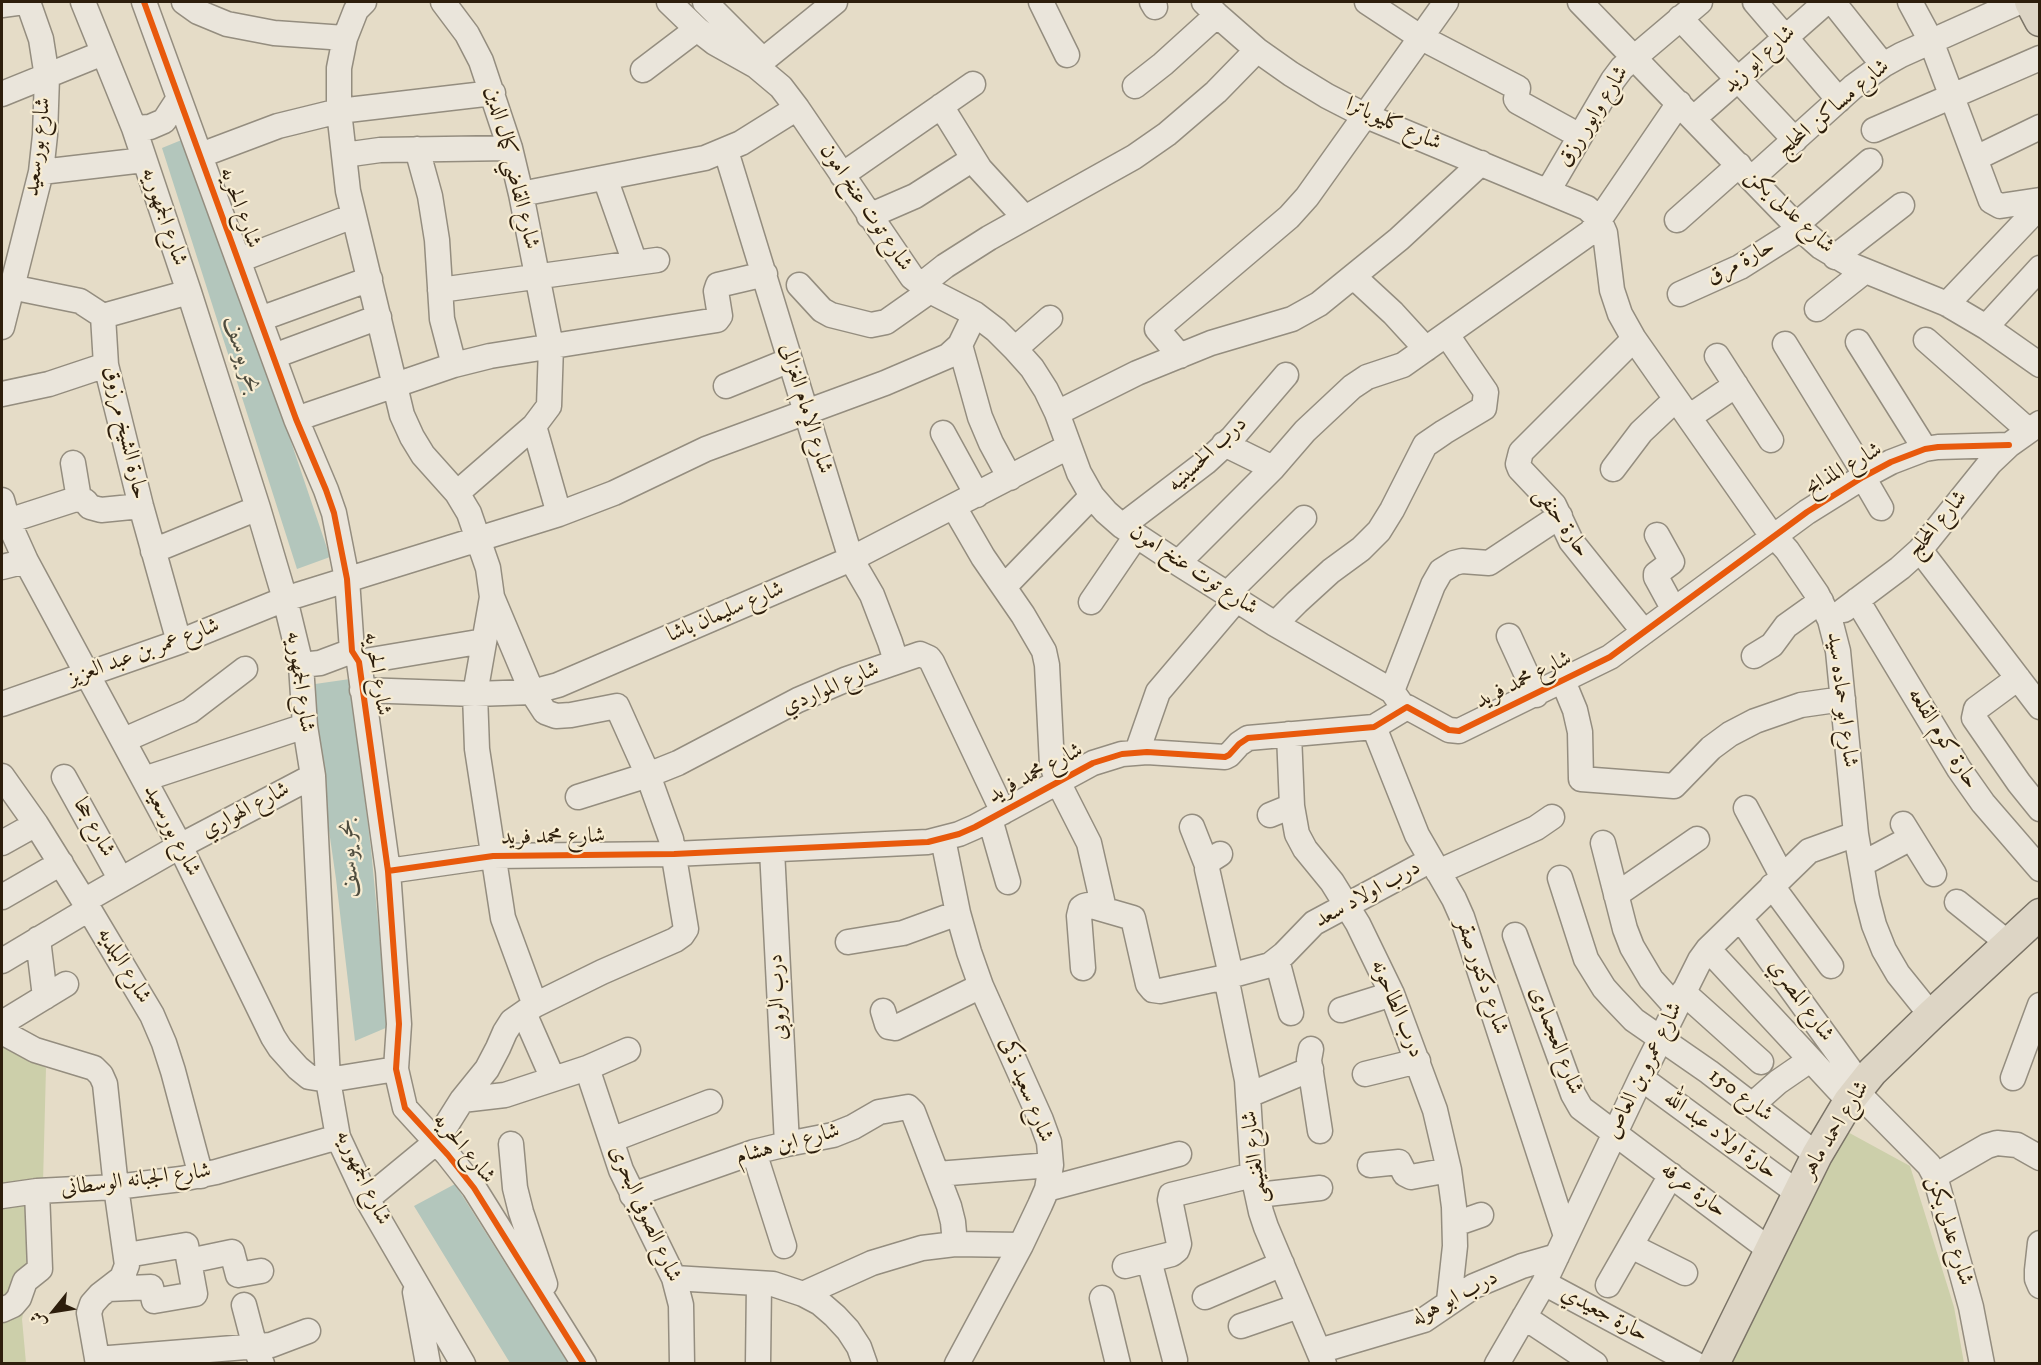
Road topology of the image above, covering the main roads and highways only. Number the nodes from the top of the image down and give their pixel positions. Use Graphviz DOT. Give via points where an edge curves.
graph roads {
  1 [pos="2030,2"];
  2 [pos="2040,21"];
  3 [pos="2040,914"];
  4 [pos="1714,1364"];
  1 -- 2 [label="main road"];
  3 -- 4 [label="main road, شارع احمد ماهر" via="1855,1092 1817,1155"];
}
